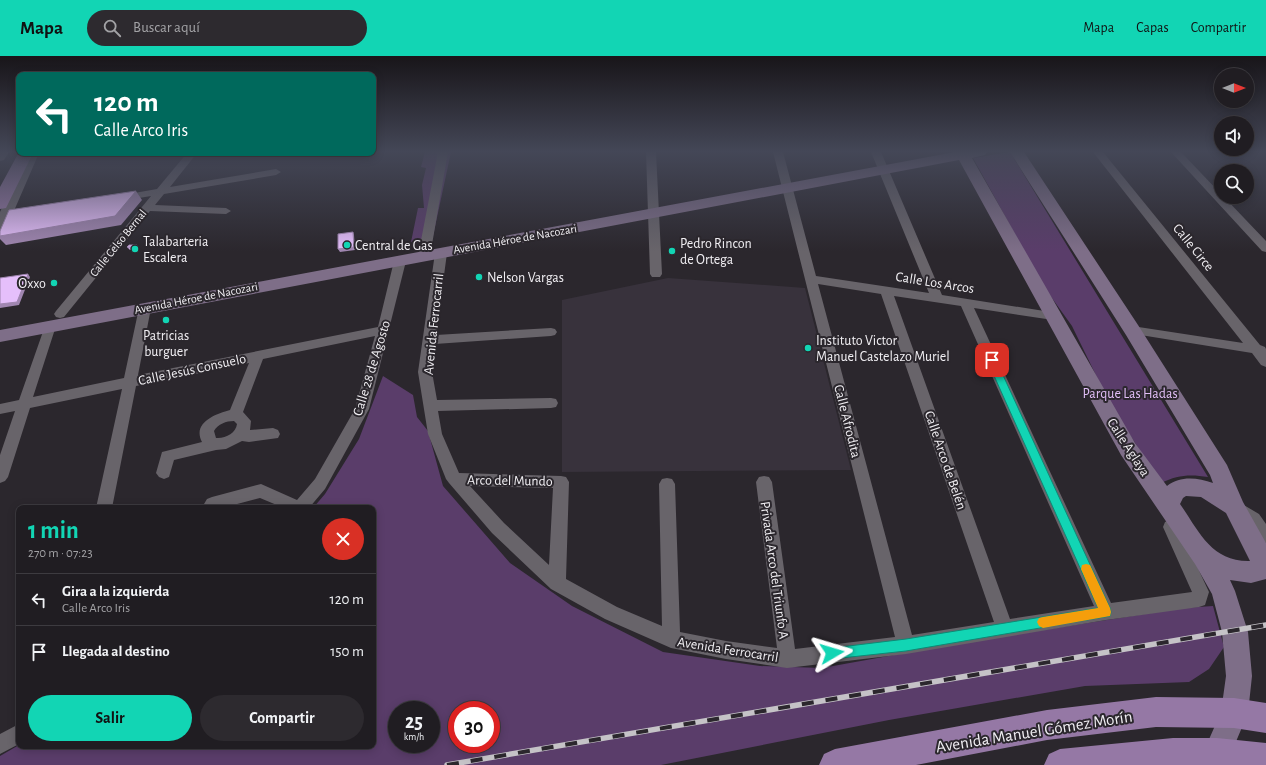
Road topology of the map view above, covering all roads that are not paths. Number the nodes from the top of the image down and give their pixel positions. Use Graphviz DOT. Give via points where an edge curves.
graph roads {
  1 [pos="13,185"];
  2 [pos="18,185"];
  3 [pos="166,185"];
  4 [pos="200,185"];
  5 [pos="437,185"];
  6 [pos="653,185"];
  7 [pos="780,185"];
  8 [pos="786,185"];
  9 [pos="890,185"];
  10 [pos="985,185"];
  11 [pos="1038,185"];
  12 [pos="1125,185"];
  13 [pos="1207,185"];
  14 [pos="160,192"];
  15 [pos="110,200"];
  16 [pos="147,208"];
  17 [pos="654,209"];
  18 [pos="226,211"];
  19 [pos="20,214"];
  20 [pos="2,216"];
  21 [pos="1266,248"];
  22 [pos="425,251"];
  23 [pos="441,253"];
  24 [pos="400,261"];
  25 [pos="656,274"];
  26 [pos="812,279"];
  27 [pos="886,291"];
  28 [pos="938,299"];
  29 [pos="966,304"];
  30 [pos="145,308"];
  31 [pos="1053,316"];
  32 [pos="55,320"];
  33 [pos="0,326"];
  34 [pos="383,330"];
  35 [pos="1132,330"];
  36 [pos="551,332"];
  37 [pos="0,336"];
  38 [pos="429,340"];
  39 [pos="1261,350"];
  40 [pos="256,360"];
  41 [pos="1266,362"];
  42 [pos="130,382"];
  43 [pos="551,403"];
  44 [pos="24,404"];
  45 [pos="430,406"];
  46 [pos="0,409"];
  47 [pos="235,416"];
  48 [pos="273,434"];
  49 [pos="240,435"];
  50 [pos="217,444"];
  51 [pos="164,473"];
  52 [pos="0,477"];
  53 [pos="454,479"];
  54 [pos="764,482"];
  55 [pos="667,484"];
  56 [pos="212,504"];
  57 [pos="105,505"];
  58 [pos="293,505"];
  59 [pos="302,505"];
  60 [pos="1234,506"];
  61 [pos="1174,513"];
  62 [pos="1266,536"];
  63 [pos="1203,556"];
  64 [pos="1264,563"];
  65 [pos="557,583"];
  66 [pos="1106,612"];
  67 [pos="1005,629"];
  68 [pos="671,639"];
  69 [pos="906,645"];
  70 [pos="787,658"];
  71 [pos="1234,713"];
  72 [pos="1266,718"];
  73 [pos="16,736"];
  74 [pos="0,744"];
  75 [pos="1266,758"];
  76 [pos="1209,759"];
  77 [pos="835,765"];
  78 [pos="1060,765"];
  1 -- 20 [label="main road"];
  2 -- 20 [label="street"];
  3 -- 14 [label="street, Calle Celso Bernal"];
  4 -- 14 [label="street"];
  5 -- 22 [label="street"];
  6 -- 17 [label="street"];
  7 -- 17 [label="main road, Avenida Héroe de Nacozari"];
  8 -- 26 [label="street, Calle Afrodita"];
  9 -- 28 [label="street"];
  10 -- 31 [label="main road, Calle Aglaya"];
  11 -- 35 [label="main road"];
  12 -- 39 [label="street, Calle Circe"];
  13 -- 21 [label="street"];
  14 -- 15 [label="street"];
  14 -- 16 [label="street, Calle Celso Bernal"];
  16 -- 18 [label="street"];
  16 -- 32 [label="street, Calle Celso Bernal"];
  17 -- 22 [label="main road, Avenida Héroe de Nacozari"];
  17 -- 23 [label="main road, Avenida Héroe de Nacozari"];
  17 -- 25 [label="street"];
  19 -- 20 [label="street"];
  22 -- 23 [label="main road, Avenida Héroe de Nacozari"];
  22 -- 24 [label="main road, Avenida Héroe de Nacozari"];
  22 -- 32 [label="main road, Avenida Héroe de Nacozari"];
  23 -- 38 [label="street, Avenida Ferrocarril"];
  24 -- 30 [label="main road, Avenida Héroe de Nacozari"];
  24 -- 34 [label="street, Calle 28 de Agosto"];
  26 -- 27 [label="street, Calle Los Arcos"];
  26 -- 69 [label="street, Calle Afrodita"];
  27 -- 28 [label="street, Calle Los Arcos"];
  27 -- 67 [label="street, Calle Arco de Belén"];
  28 -- 29 [label="street, Calle Los Arcos"];
  29 -- 31 [label="street, Calle Los Arcos"];
  29 -- 66 [label="street"];
  30 -- 32 [label="main road, Avenida Héroe de Nacozari"];
  30 -- 42 [label="street"];
  31 -- 61 [label="main road, Calle Aglaya" via="1128,449"];
  32 -- 33 [label="main road"];
  32 -- 37 [label="main road"];
  32 -- 44 [label="street, Calle Celso Bernal"];
  34 -- 40 [label="street, Calle Jesús Consuelo"];
  34 -- 59 [label="street, Calle 28 de Agosto" via="362,409 320,484"];
  35 -- 39 [label="street"];
  35 -- 60 [label="main road" via="1219,471"];
  36 -- 38 [label="street"];
  38 -- 45 [label="street, Avenida Ferrocarril" via="425,372"];
  39 -- 41 [label="street, Calle Circe"];
  40 -- 42 [label="street, Calle Jesús Consuelo"];
  40 -- 47 [label="street"];
  42 -- 44 [label="street, Calle Jesús Consuelo"];
  42 -- 57 [label="street"];
  43 -- 45 [label="street"];
  44 -- 46 [label="street, Calle Jesús Consuelo"];
  44 -- 52 [label="street, Calle Celso Bernal"];
  45 -- 53 [label="street, Avenida Ferrocarril" via="435,434"];
  47 -- 49 [label="street" via="244,421"];
  47 -- 50 [label="street" via="219,418 209,426 205,436 207,440"];
  48 -- 49 [label="street"];
  49 -- 50 [label="street" via="229,442"];
  50 -- 51 [label="street" via="167,456"];
  53 -- 65 [label="street, Avenida Ferrocarril" via="498,528"];
  53 -- 65 [label="street, Arco del Mundo" via="561,482"];
  54 -- 70 [label="street, Privada Arco del Triunfo A"];
  55 -- 68 [label="street"];
  56 -- 58 [label="street" via="261,491"];
  60 -- 61 [label="main road" via="1220,496 1203,489 1188,487 1175,491"];
  60 -- 62 [label="street" via="1253,519"];
  60 -- 64 [label="main road"];
  61 -- 63 [label="main road, Calle Aglaya"];
  61 -- 66 [label="street, Avenida Ferrocarril" via="1171,527 1201,592 1199,599"];
  63 -- 64 [label="main road" via="1228,570 1247,573 1259,571"];
  63 -- 71 [label="main road, Calle Aglaya" via="1223,591 1235,632 1239,676"];
  65 -- 68 [label="street, Avenida Ferrocarril" via="611,613"];
  66 -- 67 [label="street, Avenida Ferrocarril"];
  67 -- 69 [label="street, Avenida Ferrocarril"];
  68 -- 70 [label="street, Avenida Ferrocarril"];
  69 -- 70 [label="street, Avenida Ferrocarril"];
  71 -- 72 [label="main road, Avenida Manuel Gómez Morín"];
  71 -- 76 [label="main road, Calle Aglaya"];
  71 -- 77 [label="main road, Avenida Manuel Gómez Morín" via="1156,712 1047,725"];
  73 -- 74 [label="street"];
  75 -- 76 [label="main road"];
  76 -- 78 [label="main road" via="1173,753"];
}
